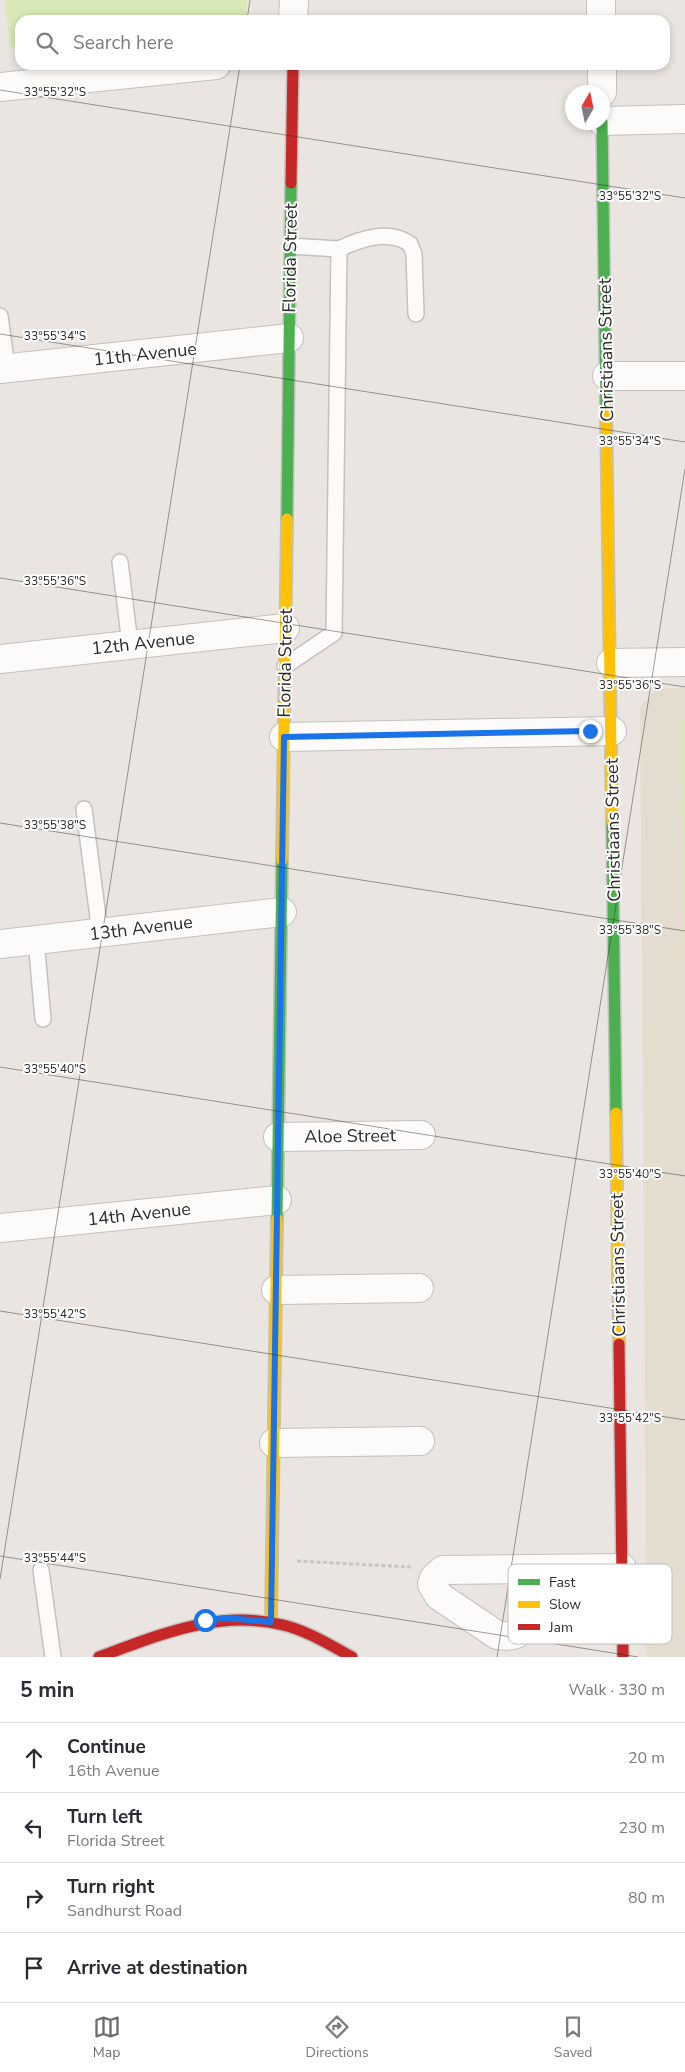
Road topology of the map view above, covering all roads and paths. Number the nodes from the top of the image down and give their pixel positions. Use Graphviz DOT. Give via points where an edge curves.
graph roads {
  1 [pos="294,0"];
  2 [pos="601,0"];
  3 [pos="294,15"];
  4 [pos="601,15"];
  5 [pos="167,70"];
  6 [pos="293,70"];
  7 [pos="602,70"];
  8 [pos="602,85"];
  9 [pos="0,87"];
  10 [pos="685,119"];
  11 [pos="610,122"];
  12 [pos="602,130"];
  13 [pos="290,246"];
  14 [pos="339,249"];
  15 [pos="416,314"];
  16 [pos="0,316"];
  17 [pos="290,338"];
  18 [pos="4,369"];
  19 [pos="607,376"];
  20 [pos="685,376"];
  21 [pos="120,562"];
  22 [pos="286,628"];
  23 [pos="130,644"];
  24 [pos="0,658"];
  25 [pos="685,662"];
  26 [pos="611,663"];
  27 [pos="285,666"];
  28 [pos="612,731"];
  29 [pos="284,737"];
  30 [pos="84,809"];
  31 [pos="282,912"];
  32 [pos="100,932"];
  33 [pos="36,940"];
  34 [pos="0,944"];
  35 [pos="43,1019"];
  36 [pos="421,1135"];
  37 [pos="278,1137"];
  38 [pos="277,1200"];
  39 [pos="0,1228"];
  40 [pos="419,1288"];
  41 [pos="276,1290"];
  42 [pos="420,1441"];
  43 [pos="274,1443"];
  44 [pos="294,1561"];
  45 [pos="622,1564"];
  46 [pos="415,1567"];
  47 [pos="41,1570"];
  48 [pos="271,1622"];
  49 [pos="624,1644"];
  50 [pos="53,1657"];
  51 [pos="99,1657"];
  52 [pos="352,1657"];
  53 [pos="624,1657"];
  1 -- 3 [label="street"];
  2 -- 4 [label="street"];
  5 -- 9 [label="street"];
  6 -- 13 [label="street, Florida Street"];
  7 -- 8 [label="street"];
  10 -- 11 [label="street"];
  12 -- 19 [label="street, Christiaans Street"];
  13 -- 14 [label="lane"];
  13 -- 17 [label="street, Florida Street"];
  14 -- 15 [label="lane" via="363,238 395,237 410,244 414,254"];
  14 -- 27 [label="lane" via="334,633"];
  16 -- 18 [label="lane"];
  17 -- 18 [label="street, 11th Avenue"];
  17 -- 22 [label="street, Florida Street"];
  19 -- 20 [label="street"];
  19 -- 26 [label="street, Christiaans Street"];
  21 -- 23 [label="lane"];
  22 -- 23 [label="street, 12th Avenue"];
  22 -- 27 [label="street, Florida Street"];
  23 -- 24 [label="street, 12th Avenue"];
  25 -- 26 [label="street"];
  26 -- 28 [label="street, Christiaans Street"];
  27 -- 29 [label="street, Florida Street"];
  28 -- 29 [label="street"];
  28 -- 45 [label="street, Christiaans Street"];
  29 -- 31 [label="street, Florida Street"];
  30 -- 32 [label="lane"];
  31 -- 32 [label="street, 13th Avenue"];
  31 -- 37 [label="street, Florida Street"];
  32 -- 33 [label="street, 13th Avenue"];
  33 -- 34 [label="street, 13th Avenue"];
  33 -- 35 [label="lane"];
  36 -- 37 [label="street, Aloe Street"];
  37 -- 38 [label="street, Florida Street"];
  38 -- 39 [label="street, 14th Avenue"];
  38 -- 41 [label="street, Florida Street"];
  40 -- 41 [label="street"];
  41 -- 43 [label="street, Florida Street"];
  42 -- 43 [label="street"];
  43 -- 48 [label="street, Florida Street"];
  44 -- 46 [label="path"];
  47 -- 50 [label="lane"];
  48 -- 51 [label="street" via="227,1618 205,1620"];
  48 -- 52 [label="street" via="309,1632"];
  49 -- 53 [label="street, Christiaans Street"];
}
